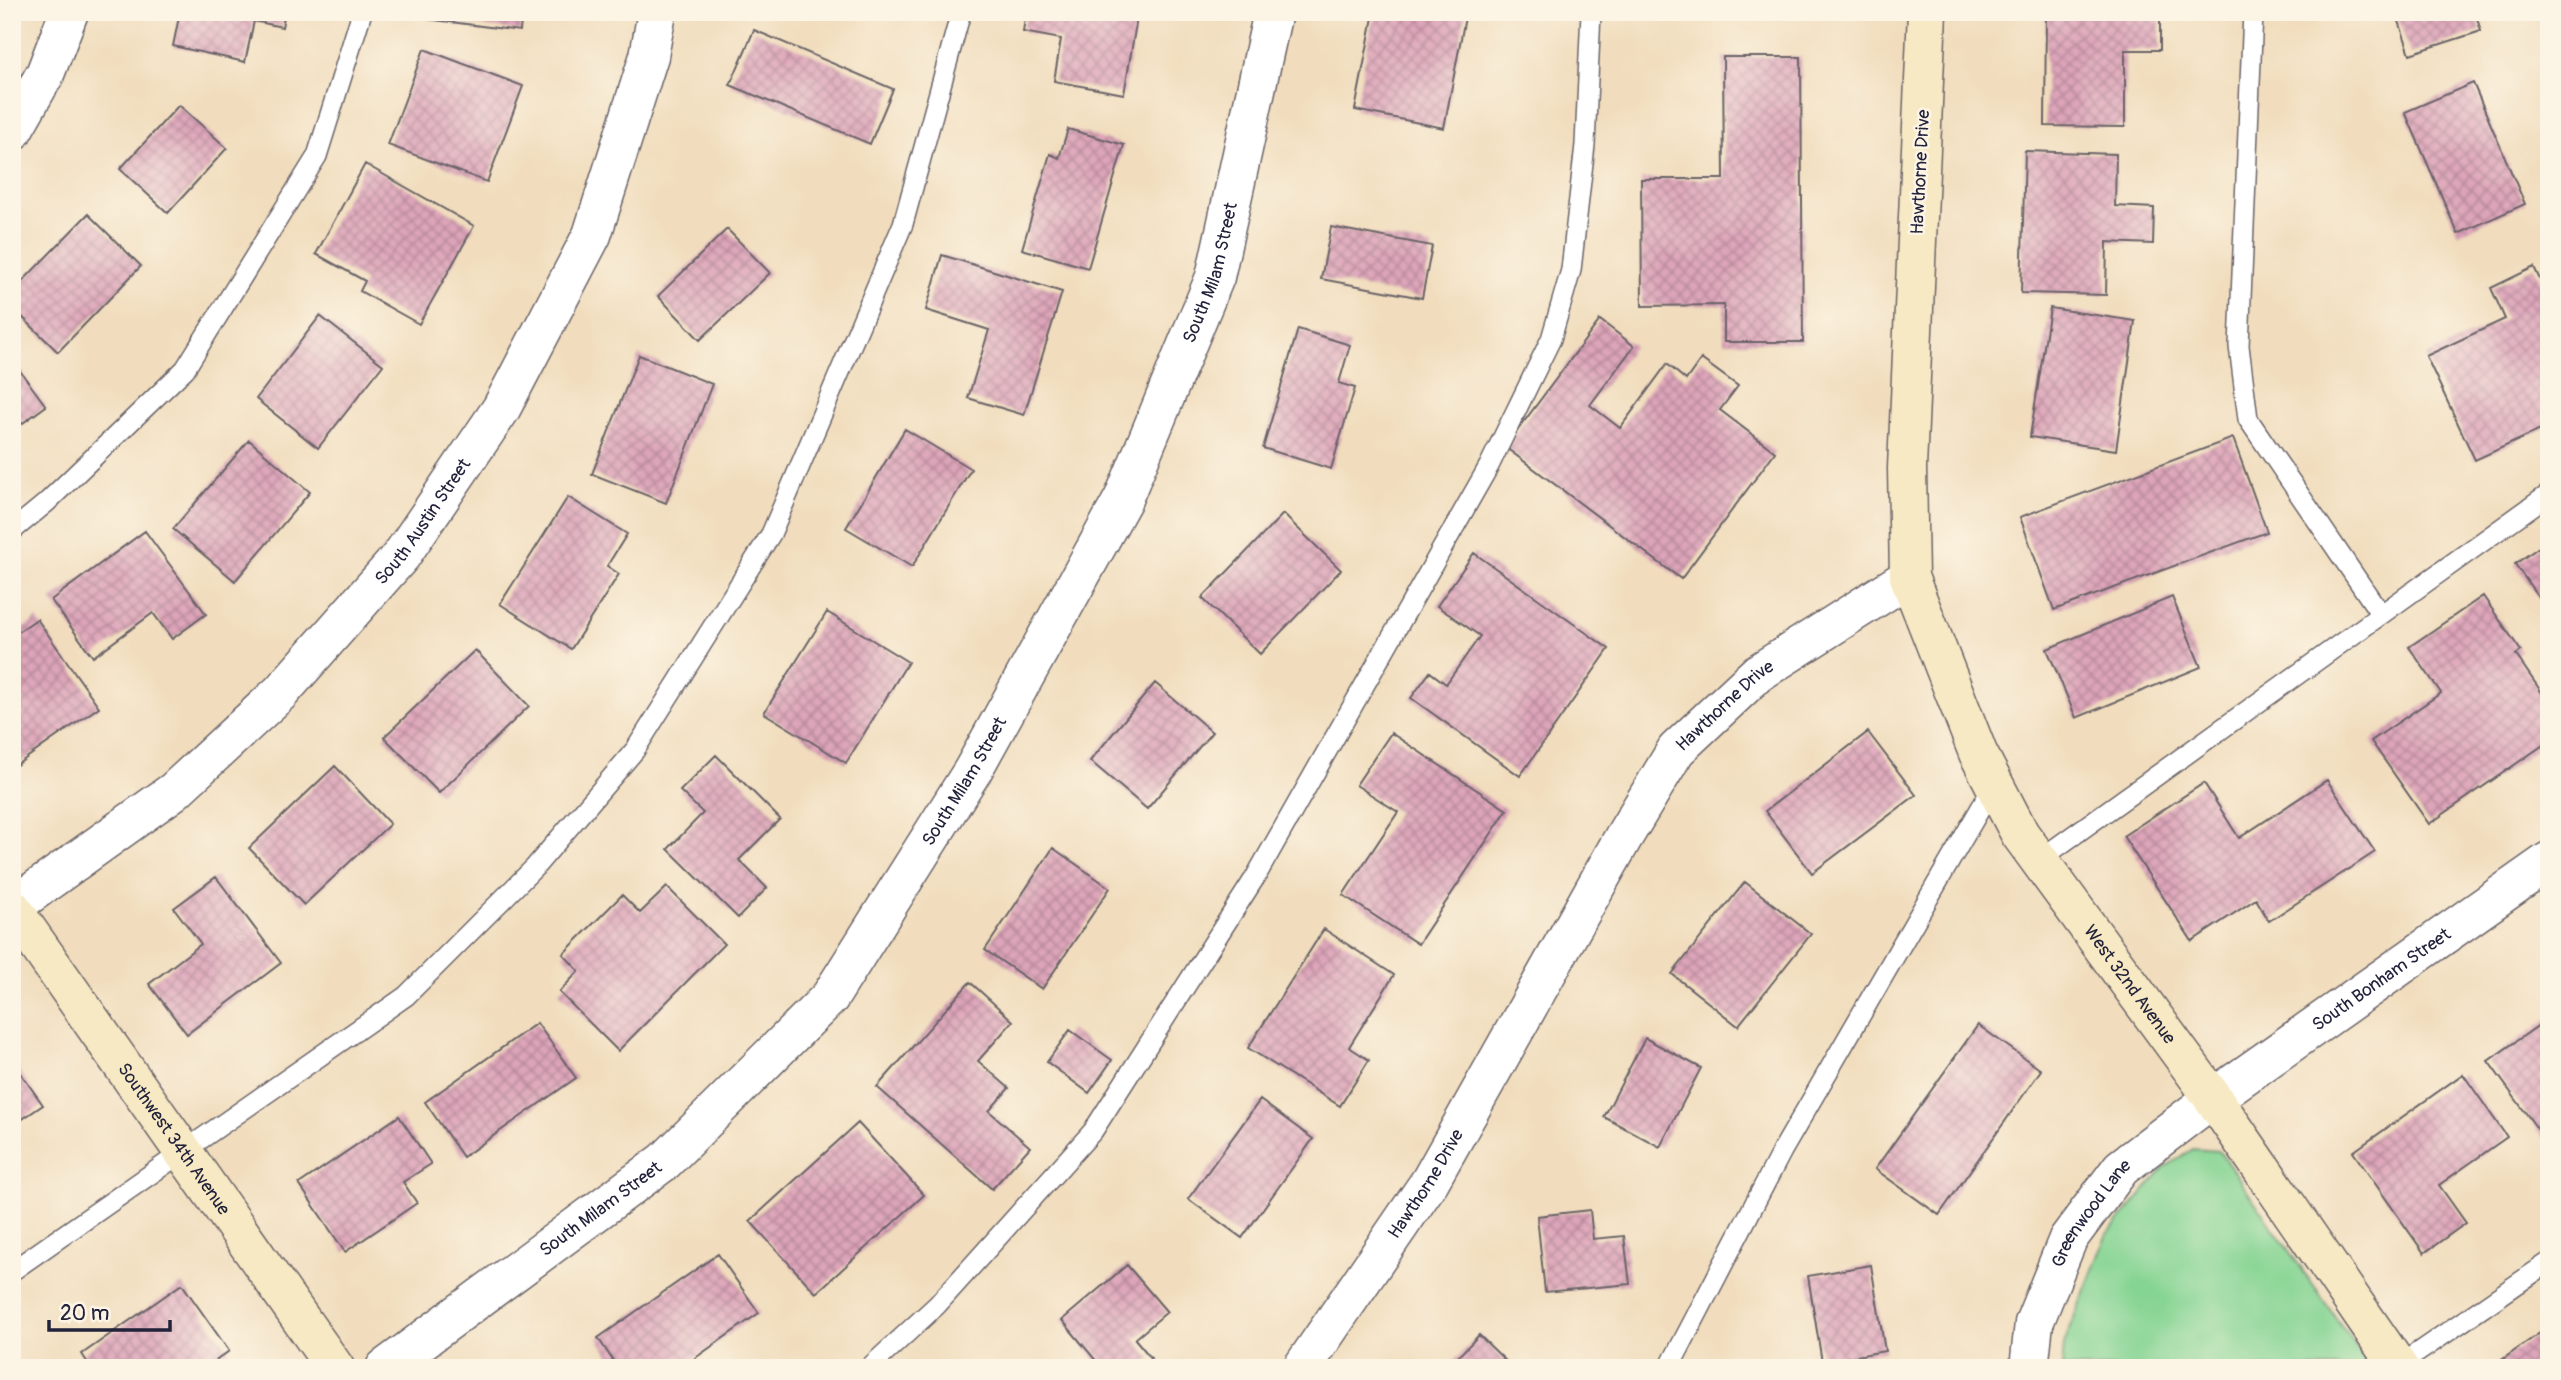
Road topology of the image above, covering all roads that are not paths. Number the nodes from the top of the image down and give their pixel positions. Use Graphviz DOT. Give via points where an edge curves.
graph roads {
  1 [pos="69,12"];
  2 [pos="362,12"];
  3 [pos="657,12"];
  4 [pos="961,12"];
  5 [pos="1273,12"];
  6 [pos="1591,12"];
  7 [pos="1927,12"];
  8 [pos="2253,12"];
  9 [pos="12,132"];
  10 [pos="2549,494"];
  11 [pos="12,531"];
  12 [pos="1909,578"];
  13 [pos="2380,613"];
  14 [pos="1994,785"];
  15 [pos="2039,860"];
  16 [pos="2549,861"];
  17 [pos="12,908"];
  18 [pos="2213,1098"];
  19 [pos="183,1152"];
  20 [pos="2549,1262"];
  21 [pos="12,1271"];
  22 [pos="2399,1367"];
  23 [pos="335,1368"];
  24 [pos="385,1368"];
  25 [pos="869,1368"];
  26 [pos="1302,1368"];
  27 [pos="1669,1368"];
  28 [pos="2029,1368"];
  1 -- 9 [label="street" via="46,74"];
  2 -- 11 [label="lane" via="317,156 185,369"];
  3 -- 17 [label="street, South Austin Street" via="649,56 592,235 501,409 401,556 280,693 174,791"];
  4 -- 19 [label="lane" via="903,224 771,534 635,750 535,867 406,996"];
  5 -- 24 [label="street, South Milam Street" via="1215,276 1123,499 973,770 830,997 665,1161"];
  6 -- 25 [label="lane" via="1585,145 1571,270 1551,339 1489,466 1256,876 1093,1131 937,1305"];
  7 -- 12 [label="main road, Hawthorne Drive" via="1907,468"];
  8 -- 13 [label="lane" via="2239,346 2248,419"];
  10 -- 13 [label="lane"];
  12 -- 14 [label="main road, West 32nd Avenue"];
  12 -- 26 [label="street, Hawthorne Drive" via="1758,673 1676,750 1430,1181"];
  13 -- 15 [label="lane"];
  14 -- 15 [label="main road, West 32nd Avenue"];
  14 -- 27 [label="lane" via="1782,1151"];
  15 -- 18 [label="main road, West 32nd Avenue"];
  16 -- 18 [label="street, South Bonham Street"];
  17 -- 19 [label="main road, Southwest 34th Avenue"];
  18 -- 22 [label="main road, West 32nd Avenue"];
  18 -- 28 [label="street, Greenwood Lane" via="2121,1168 2068,1239 2034,1322"];
  19 -- 21 [label="lane"];
  19 -- 23 [label="main road, Southwest 34th Avenue"];
  20 -- 22 [label="lane"];
}
